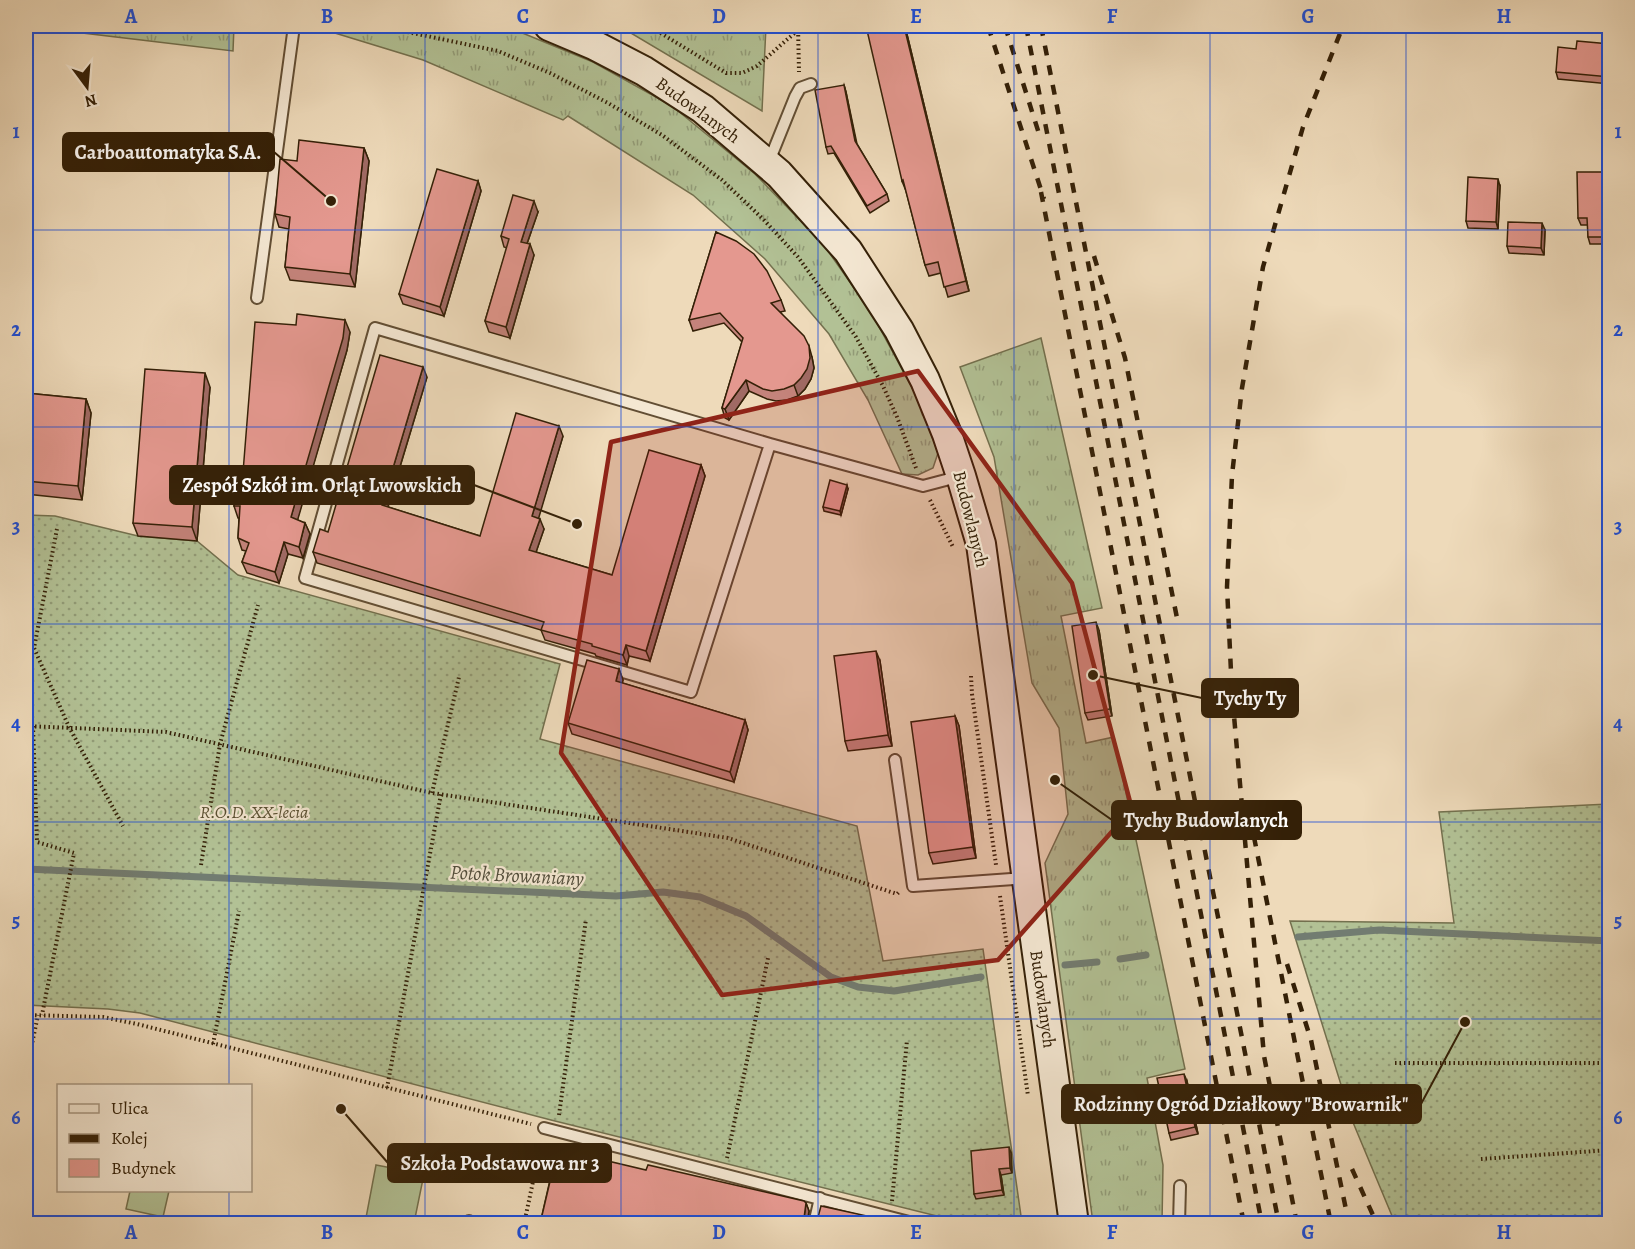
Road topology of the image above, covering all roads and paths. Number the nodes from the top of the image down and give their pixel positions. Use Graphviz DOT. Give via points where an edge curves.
graph roads {
  1 [pos="294,26"];
  2 [pos="354,26"];
  3 [pos="549,26"];
  4 [pos="649,26"];
  5 [pos="798,28"];
  6 [pos="811,84"];
  7 [pos="800,88"];
  8 [pos="768,164"];
  9 [pos="257,298"];
  10 [pos="770,444"];
  11 [pos="961,476"];
  12 [pos="923,486"];
  13 [pos="57,529"];
  14 [pos="955,550"];
  15 [pos="258,605"];
  16 [pos="459,677"];
  17 [pos="26,726"];
  18 [pos="33,726"];
  19 [pos="69,728"];
  20 [pos="220,744"];
  21 [pos="895,760"];
  22 [pos="432,792"];
  23 [pos="441,794"];
  24 [pos="123,826"];
  25 [pos="201,865"];
  26 [pos="1027,878"];
  27 [pos="998,880"];
  28 [pos="913,886"];
  29 [pos="239,911"];
  30 [pos="586,919"];
  31 [pos="768,958"];
  32 [pos="26,1015"];
  33 [pos="40,1015"];
  34 [pos="907,1040"];
  35 [pos="213,1044"];
  36 [pos="1395,1063"];
  37 [pos="1610,1063"];
  38 [pos="26,1073"];
  39 [pos="387,1088"];
  40 [pos="1029,1105"];
  41 [pos="544,1128"];
  42 [pos="556,1131"];
  43 [pos="1610,1150"];
  44 [pos="1481,1159"];
  45 [pos="724,1173"];
  46 [pos="1180,1186"];
  47 [pos="820,1198"];
  48 [pos="890,1216"];
  49 [pos="524,1224"];
  50 [pos="814,1224"];
  51 [pos="917,1224"];
  52 [pos="1074,1224"];
  53 [pos="1179,1224"];
  1 -- 9 [label="lane"];
  2 -- 12 [label="path" via="384,27 498,51 608,103 662,135 722,180 798,257 856,337 897,417"];
  3 -- 8 [label="street, Budowlanych" via="644,71 703,109"];
  4 -- 5 [label="path" via="726,73 742,73 757,66"];
  5 -- 7 [label="path"];
  6 -- 7 [label="lane"];
  7 -- 8 [label="lane"];
  8 -- 11 [label="street, Budowlanych" via="849,250 899,330 925,381"];
  10 -- 10 [label="lane" via="375,328 305,578 691,692"];
  10 -- 12 [label="lane"];
  11 -- 12 [label="lane"];
  11 -- 26 [label="street, Budowlanych" via="981,544"];
  12 -- 14 [label="path"];
  13 -- 19 [label="path" via="34,648"];
  15 -- 20 [label="path"];
  16 -- 22 [label="path"];
  17 -- 18 [label="path"];
  18 -- 19 [label="path"];
  18 -- 33 [label="path" via="37,842 74,853"];
  19 -- 20 [label="path" via="166,732"];
  19 -- 24 [label="path"];
  20 -- 22 [label="path"];
  20 -- 25 [label="path"];
  21 -- 28 [label="lane"];
  22 -- 23 [label="path"];
  23 -- 28 [label="path" via="728,838 897,894"];
  23 -- 39 [label="path"];
  26 -- 27 [label="lane"];
  26 -- 52 [label="street, Budowlanych"];
  27 -- 28 [label="lane"];
  27 -- 40 [label="path"];
  29 -- 35 [label="path"];
  30 -- 42 [label="path"];
  31 -- 45 [label="path"];
  32 -- 33 [label="path"];
  33 -- 35 [label="path" via="103,1017"];
  33 -- 38 [label="path"];
  34 -- 48 [label="path"];
  35 -- 39 [label="path"];
  36 -- 37 [label="path"];
  39 -- 41 [label="path"];
  41 -- 42 [label="lane"];
  41 -- 49 [label="path"];
  42 -- 45 [label="lane"];
  43 -- 44 [label="path"];
  45 -- 47 [label="lane"];
  46 -- 53 [label="lane"];
  47 -- 48 [label="lane"];
  47 -- 50 [label="lane"];
  48 -- 51 [label="lane"];
}
